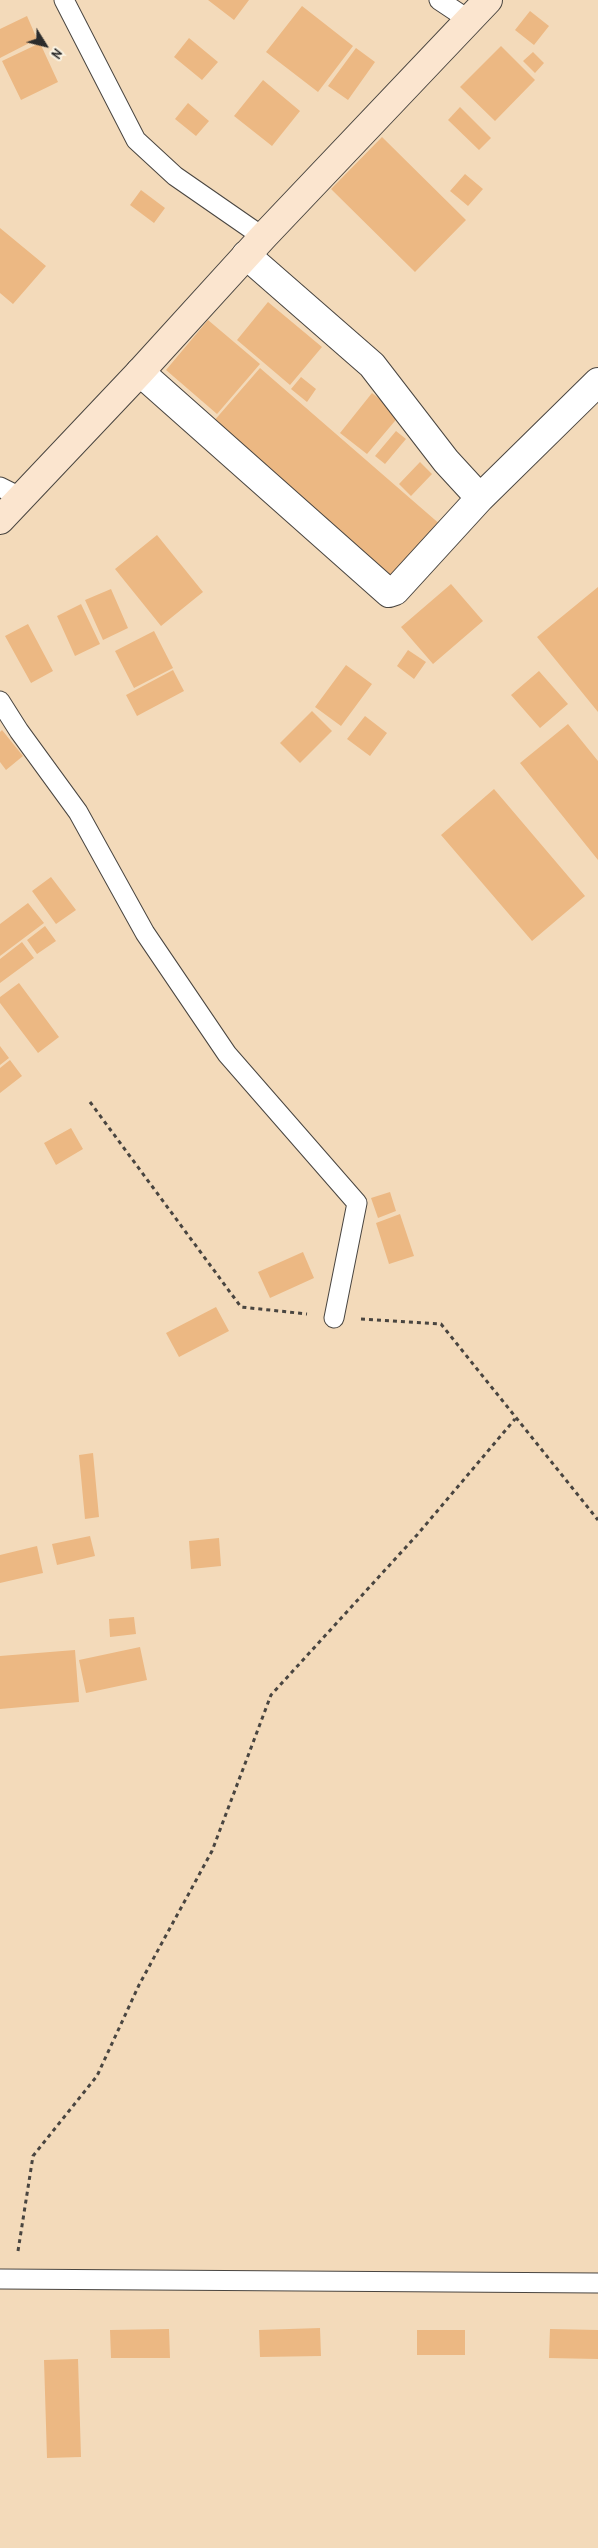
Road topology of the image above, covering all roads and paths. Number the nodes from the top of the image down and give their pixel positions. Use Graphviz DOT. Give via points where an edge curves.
graph roads {
  1 [pos="64,0"];
  2 [pos="439,0"];
  3 [pos="488,0"];
  4 [pos="469,20"];
  5 [pos="254,246"];
  6 [pos="140,372"];
  7 [pos="598,382"];
  8 [pos="10,492"];
  9 [pos="480,498"];
  10 [pos="0,520"];
  11 [pos="0,701"];
  12 [pos="334,1318"];
  13 [pos="515,1419"];
  14 [pos="7,2280"];
  15 [pos="598,2283"];
  1 -- 5 [label="lane" via="136,140"];
  2 -- 4 [label="lane"];
  3 -- 4 [label="street"];
  4 -- 5 [label="street"];
  5 -- 6 [label="street"];
  5 -- 9 [label="street" via="372,365 446,461"];
  6 -- 8 [label="street"];
  6 -- 9 [label="street" via="388,592 395,591"];
  7 -- 9 [label="street"];
  8 -- 10 [label="street"];
  11 -- 12 [label="lane" via="78,812 144,933 227,1054 357,1202"];
  13 -- 14 [label="path" via="417,1536 271,1695 212,1851 138,1985 97,2076 33,2156"];
  14 -- 15 [label="lane"];
}
